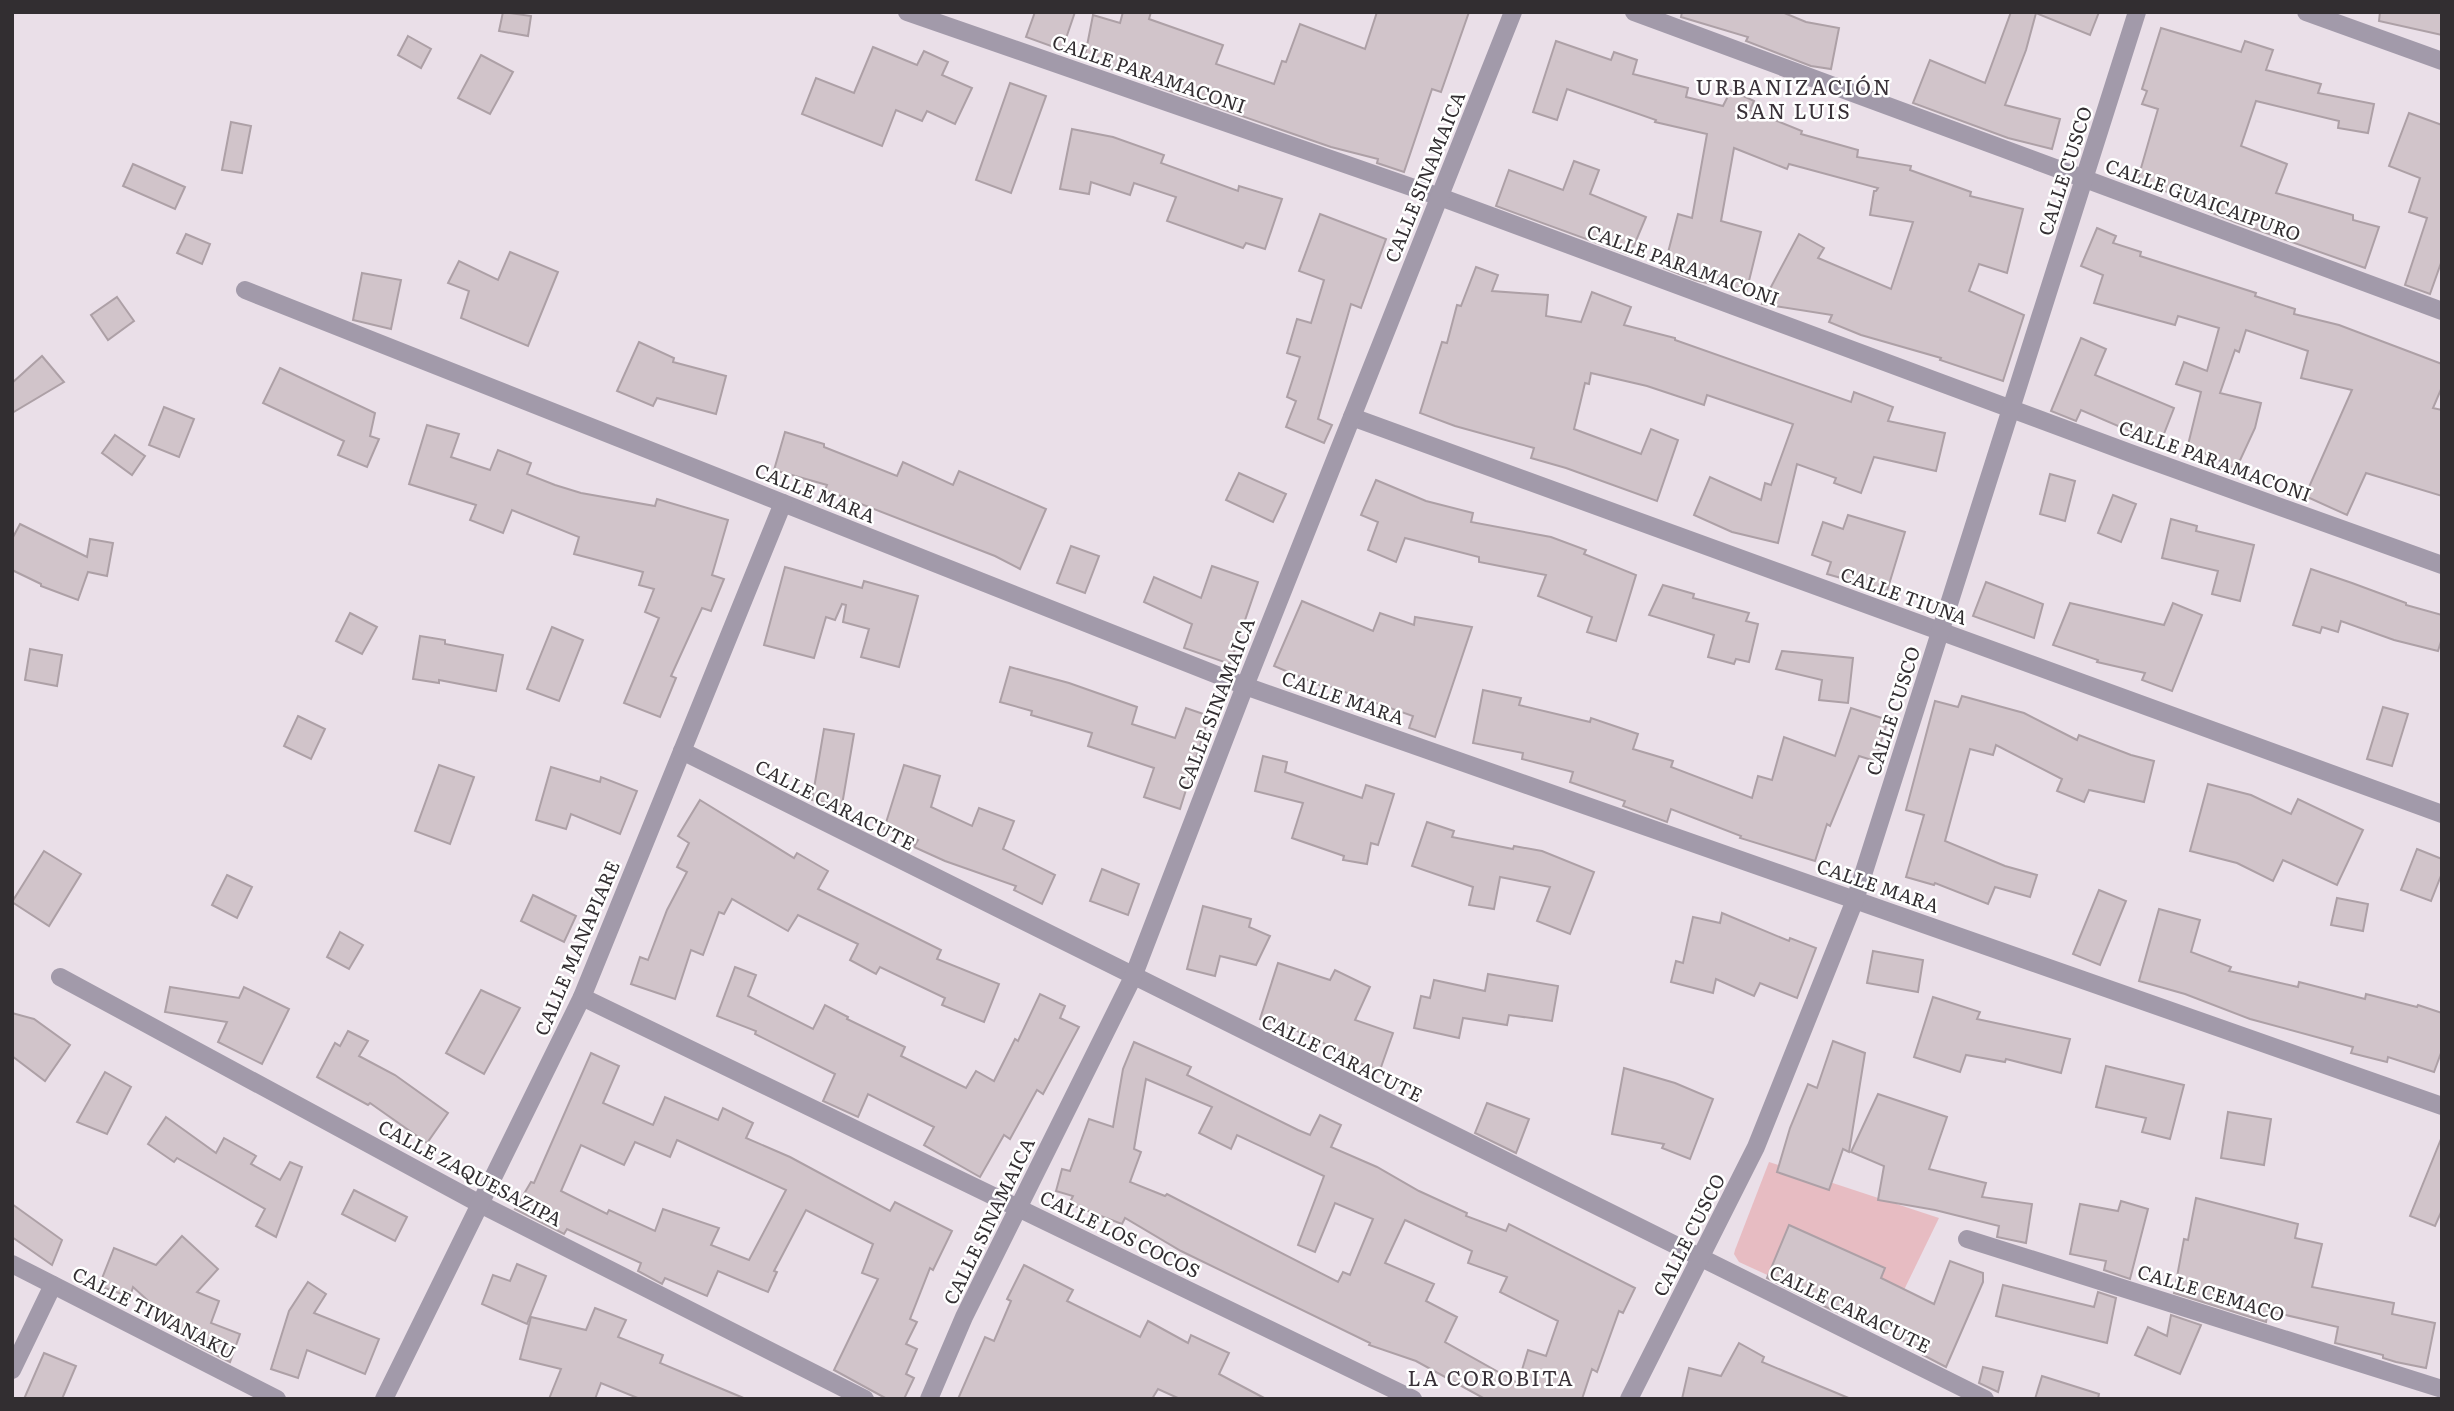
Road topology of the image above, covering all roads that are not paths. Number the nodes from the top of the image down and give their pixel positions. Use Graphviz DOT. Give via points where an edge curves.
graph roads {
  1 [pos="907,12"];
  2 [pos="1513,12"];
  3 [pos="1634,12"];
  4 [pos="2137,12"];
  5 [pos="2306,12"];
  6 [pos="2442,61"];
  7 [pos="2084,179"];
  8 [pos="1440,197"];
  9 [pos="245,290"];
  10 [pos="2442,311"];
  11 [pos="2011,409"];
  12 [pos="1352,418"];
  13 [pos="783,503"];
  14 [pos="2442,565"];
  15 [pos="1941,632"];
  16 [pos="1245,686"];
  17 [pos="682,751"];
  18 [pos="2442,814"];
  19 [pos="1855,900"];
  20 [pos="60,976"];
  21 [pos="1132,977"];
  22 [pos="582,997"];
  23 [pos="2442,1106"];
  24 [pos="480,1204"];
  25 [pos="1018,1208"];
  26 [pos="1967,1239"];
  27 [pos="1700,1259"];
  28 [pos="12,1264"];
  29 [pos="53,1285"];
  30 [pos="12,1370"];
  31 [pos="2442,1389"];
  32 [pos="277,1399"];
  33 [pos="384,1399"];
  34 [pos="865,1399"];
  35 [pos="929,1399"];
  36 [pos="1413,1399"];
  37 [pos="1629,1399"];
  38 [pos="1986,1399"];
  1 -- 8 [label="street, CALLE PARAMACONI"];
  2 -- 8 [label="street, CALLE SINAMAICA"];
  3 -- 7 [label="street, CALLE GUAICAIPURO"];
  4 -- 7 [label="street, CALLE CUSCO"];
  5 -- 6 [label="street"];
  7 -- 10 [label="street, CALLE GUAICAIPURO"];
  7 -- 11 [label="street, CALLE CUSCO"];
  8 -- 11 [label="street, CALLE PARAMACONI"];
  8 -- 12 [label="street, CALLE SINAMAICA"];
  9 -- 13 [label="street, CALLE MARA"];
  11 -- 14 [label="street, CALLE PARAMACONI"];
  11 -- 15 [label="street, CALLE CUSCO"];
  12 -- 15 [label="street, CALLE TIUNA"];
  12 -- 16 [label="street, CALLE SINAMAICA"];
  13 -- 16 [label="street, CALLE MARA"];
  13 -- 17 [label="street, CALLE MANAPIARE"];
  15 -- 18 [label="street, CALLE TIUNA"];
  15 -- 19 [label="street, CALLE CUSCO"];
  16 -- 19 [label="street, CALLE MARA"];
  16 -- 21 [label="street, CALLE SINAMAICA"];
  17 -- 21 [label="street, CALLE CARACUTE"];
  17 -- 22 [label="street, CALLE MANAPIARE"];
  19 -- 23 [label="street, CALLE MARA"];
  19 -- 27 [label="street, CALLE CUSCO" via="1756,1147"];
  20 -- 24 [label="street, CALLE ZAQUESAZIPA"];
  21 -- 25 [label="street, CALLE SINAMAICA"];
  21 -- 27 [label="street, CALLE CARACUTE"];
  22 -- 24 [label="street, CALLE MANAPIARE"];
  22 -- 25 [label="street, CALLE LOS COCOS"];
  24 -- 33 [label="street, CALLE MANAPIARE"];
  24 -- 34 [label="street, CALLE ZAQUESAZIPA"];
  25 -- 35 [label="street, CALLE SINAMAICA"];
  25 -- 36 [label="street, CALLE LOS COCOS"];
  26 -- 31 [label="street, CALLE CEMACO"];
  27 -- 37 [label="street, CALLE CUSCO"];
  27 -- 38 [label="street, CALLE CARACUTE"];
  28 -- 29 [label="street, CALLE TIWANAKU"];
  29 -- 30 [label="street"];
  29 -- 32 [label="street, CALLE TIWANAKU"];
}
